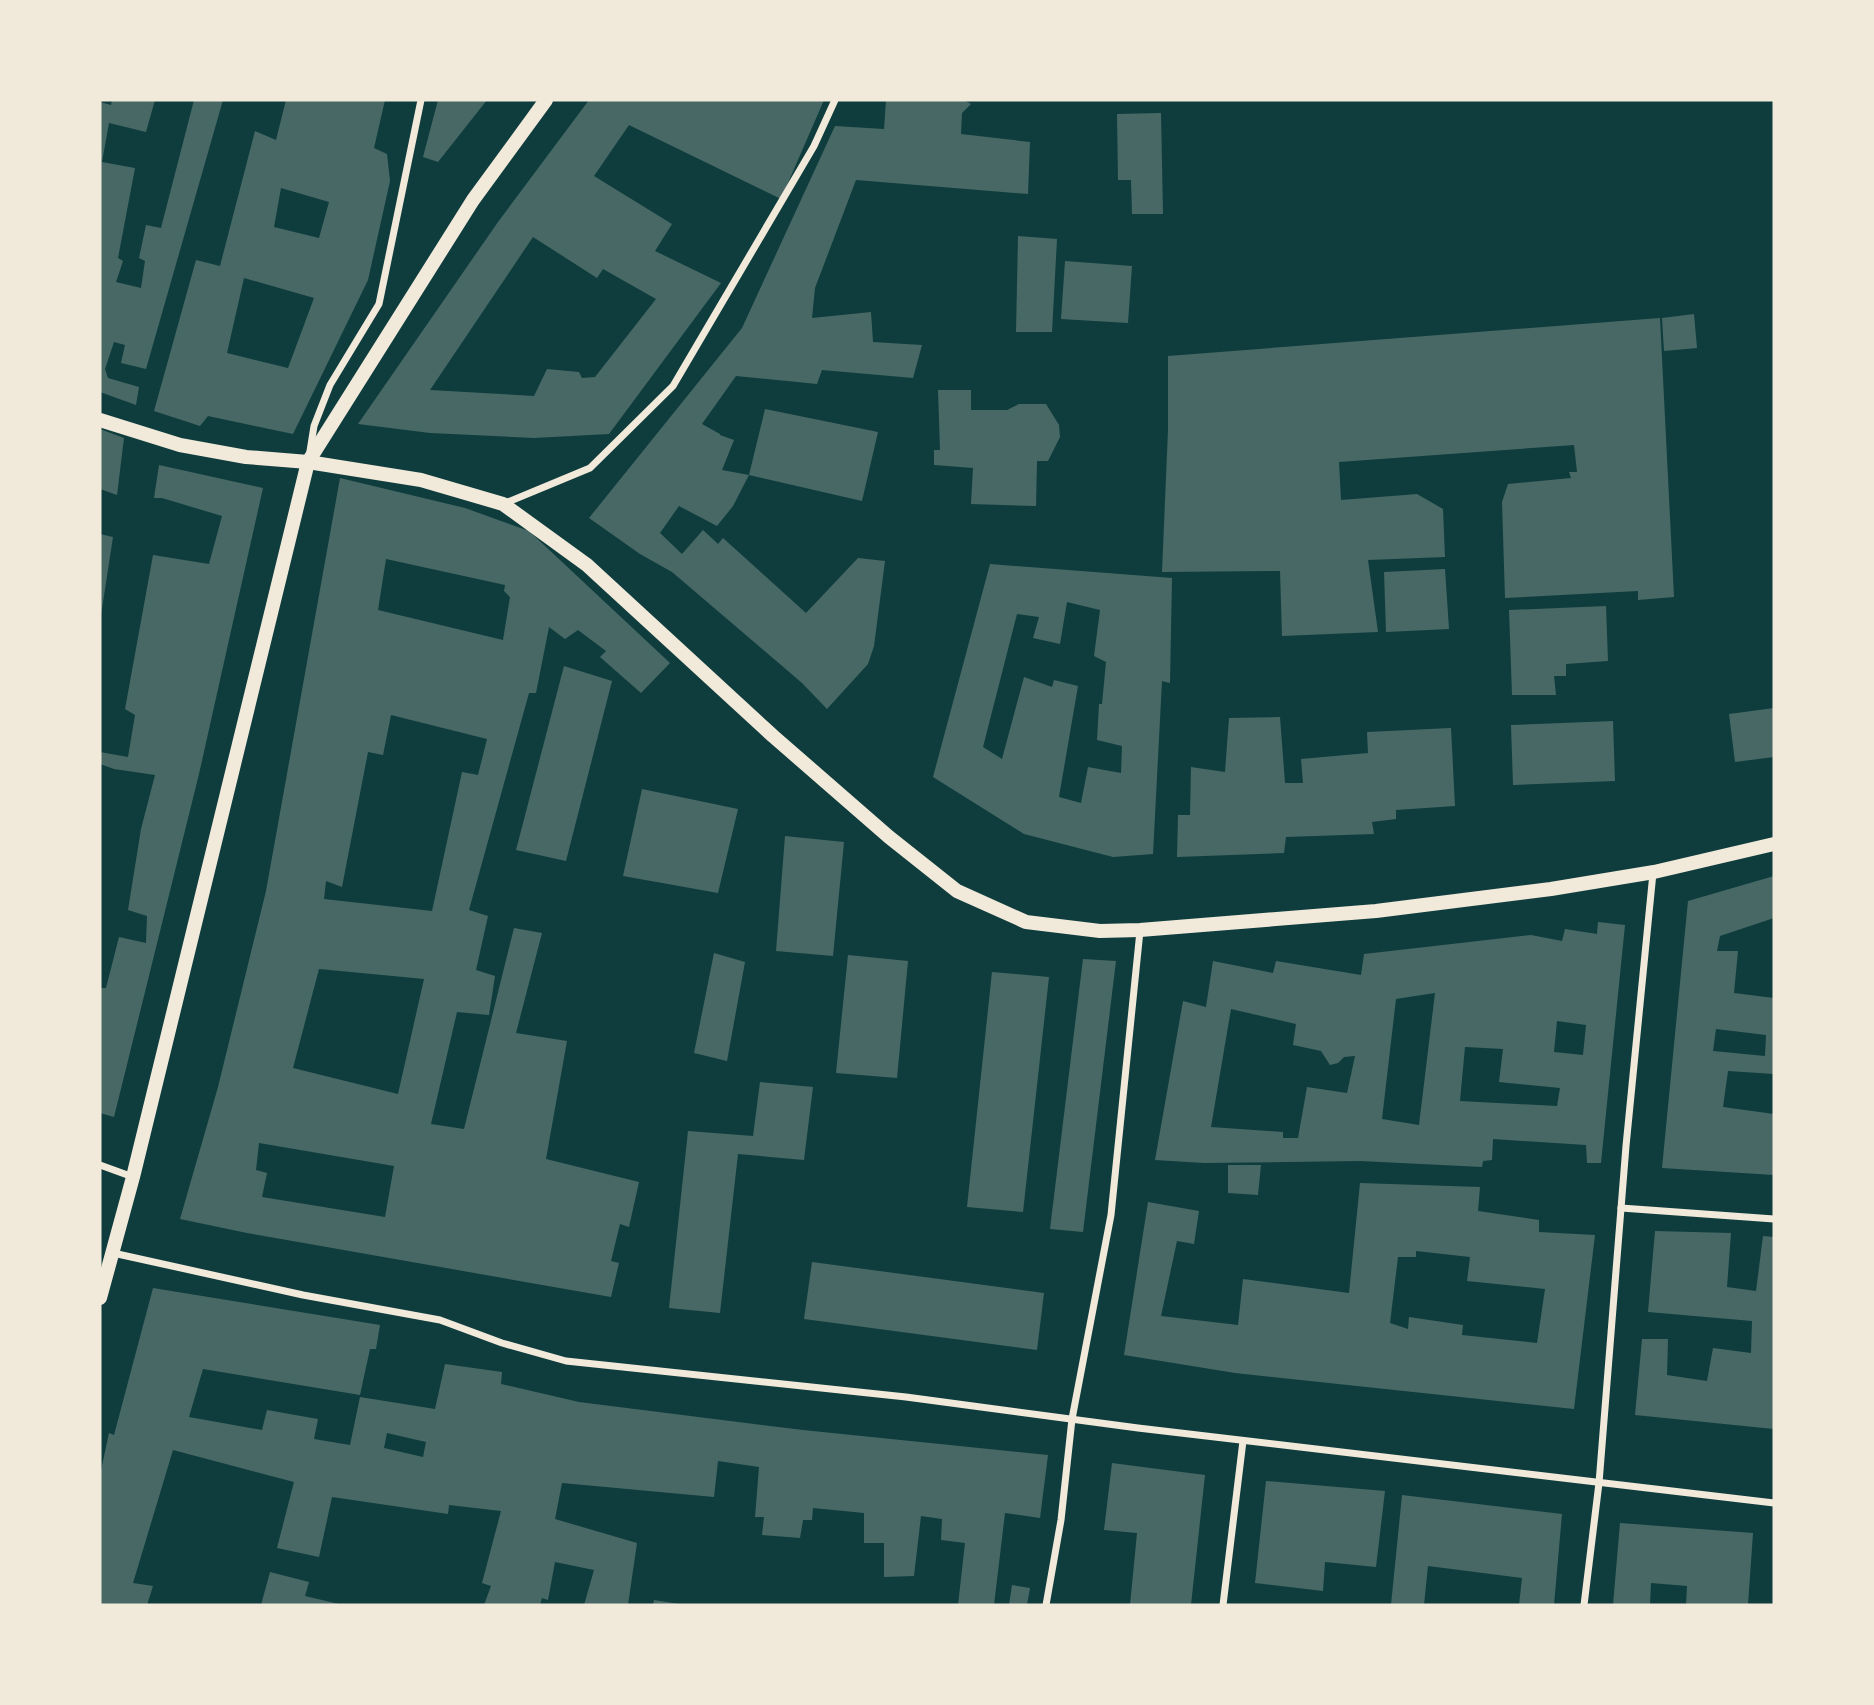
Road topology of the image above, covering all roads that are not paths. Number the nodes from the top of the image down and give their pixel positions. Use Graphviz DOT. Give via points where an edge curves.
graph roads {
  1 [pos="421,100"];
  2 [pos="546,100"];
  3 [pos="835,100"];
  4 [pos="100,420"];
  5 [pos="308,462"];
  6 [pos="503,504"];
  7 [pos="1774,844"];
  8 [pos="1654,872"];
  9 [pos="1140,930"];
  10 [pos="100,1165"];
  11 [pos="133,1177"];
  12 [pos="1621,1208"];
  13 [pos="1774,1219"];
  14 [pos="113,1253"];
  15 [pos="100,1298"];
  16 [pos="1072,1419"];
  17 [pos="1244,1441"];
  18 [pos="1599,1483"];
  19 [pos="1774,1503"];
  20 [pos="1046,1605"];
  21 [pos="1223,1605"];
  22 [pos="1584,1605"];
  1 -- 5 [label="street" via="379,304 330,385 314,426"];
  2 -- 5 [label="main road" via="473,200"];
  3 -- 6 [label="street" via="814,146 673,386 590,468"];
  4 -- 5 [label="main road" via="180,445"];
  5 -- 6 [label="main road" via="421,480"];
  5 -- 11 [label="main road"];
  6 -- 9 [label="main road" via="587,565 784,745 957,891 1026,922 1100,931"];
  7 -- 8 [label="main road"];
  8 -- 9 [label="main road" via="1376,911"];
  8 -- 12 [label="street"];
  9 -- 16 [label="street" via="1111,1215"];
  10 -- 11 [label="street"];
  11 -- 14 [label="main road"];
  12 -- 13 [label="street"];
  12 -- 18 [label="street"];
  14 -- 15 [label="main road"];
  14 -- 16 [label="street" via="440,1320 566,1361"];
  16 -- 17 [label="street"];
  16 -- 20 [label="street"];
  17 -- 18 [label="street"];
  17 -- 21 [label="street"];
  18 -- 19 [label="street"];
  18 -- 22 [label="street"];
}
